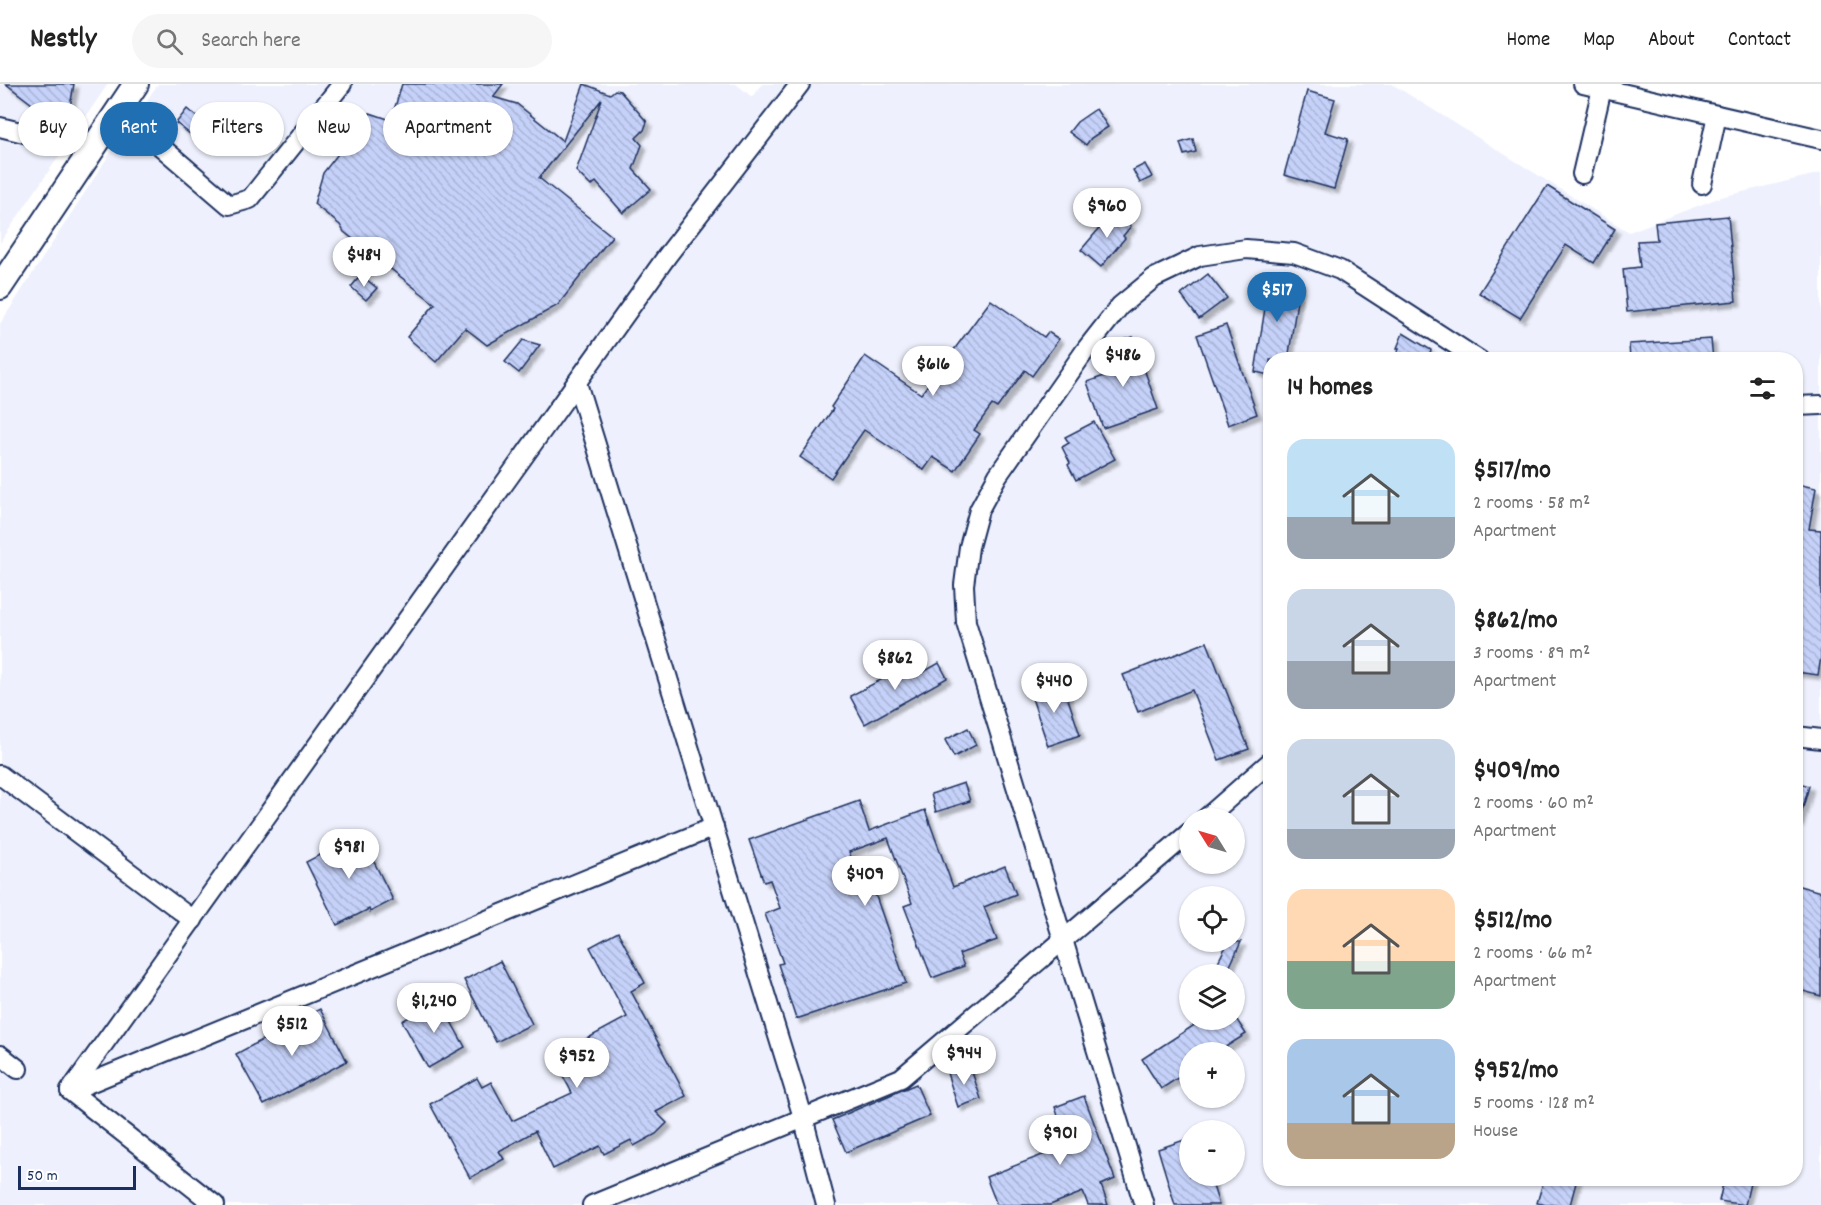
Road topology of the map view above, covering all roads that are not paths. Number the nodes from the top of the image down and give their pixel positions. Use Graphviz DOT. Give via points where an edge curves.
graph roads {
  1 [pos="136,84"];
  2 [pos="342,84"];
  3 [pos="800,84"];
  4 [pos="1583,84"];
  5 [pos="1603,86"];
  6 [pos="124,102"];
  7 [pos="1717,115"];
  8 [pos="0,126"];
  9 [pos="100,139"];
  10 [pos="1821,139"];
  11 [pos="93,150"];
  12 [pos="172,156"];
  13 [pos="1582,174"];
  14 [pos="1702,184"];
  15 [pos="0,287"];
  16 [pos="1467,352"];
  17 [pos="577,383"];
  18 [pos="1821,405"];
  19 [pos="1803,406"];
  20 [pos="1803,737"];
  21 [pos="1821,739"];
  22 [pos="1263,768"];
  23 [pos="0,775"];
  24 [pos="1218,808"];
  25 [pos="714,827"];
  26 [pos="1179,841"];
  27 [pos="193,920"];
  28 [pos="1064,940"];
  29 [pos="0,1055"];
  30 [pos="18,1069"];
  31 [pos="70,1091"];
  32 [pos="803,1117"];
  33 [pos="215,1205"];
  34 [pos="592,1205"];
  35 [pos="826,1205"];
  36 [pos="1144,1205"];
  1 -- 6 [label="main road"];
  2 -- 12 [label="street" via="250,199 229,205"];
  3 -- 17 [label="street"];
  4 -- 5 [label="street"];
  5 -- 7 [label="street"];
  5 -- 13 [label="street"];
  7 -- 10 [label="street"];
  7 -- 14 [label="street"];
  8 -- 11 [label="street"];
  9 -- 11 [label="main road"];
  11 -- 15 [label="main road"];
  16 -- 28 [label="street" via="1340,270 1294,254 1246,249 1200,256 1154,278 1120,306 998,475 979,510 969,546 964,585 966,622"];
  17 -- 25 [label="street"];
  17 -- 27 [label="street"];
  18 -- 19 [label="street"];
  20 -- 21 [label="street"];
  22 -- 24 [label="street"];
  23 -- 27 [label="street"];
  25 -- 31 [label="street"];
  25 -- 32 [label="street"];
  26 -- 28 [label="street"];
  27 -- 31 [label="street"];
  28 -- 32 [label="street" via="901,1078"];
  28 -- 36 [label="street"];
  29 -- 30 [label="street"];
  31 -- 33 [label="street"];
  32 -- 34 [label="street"];
  32 -- 35 [label="street"];
}
